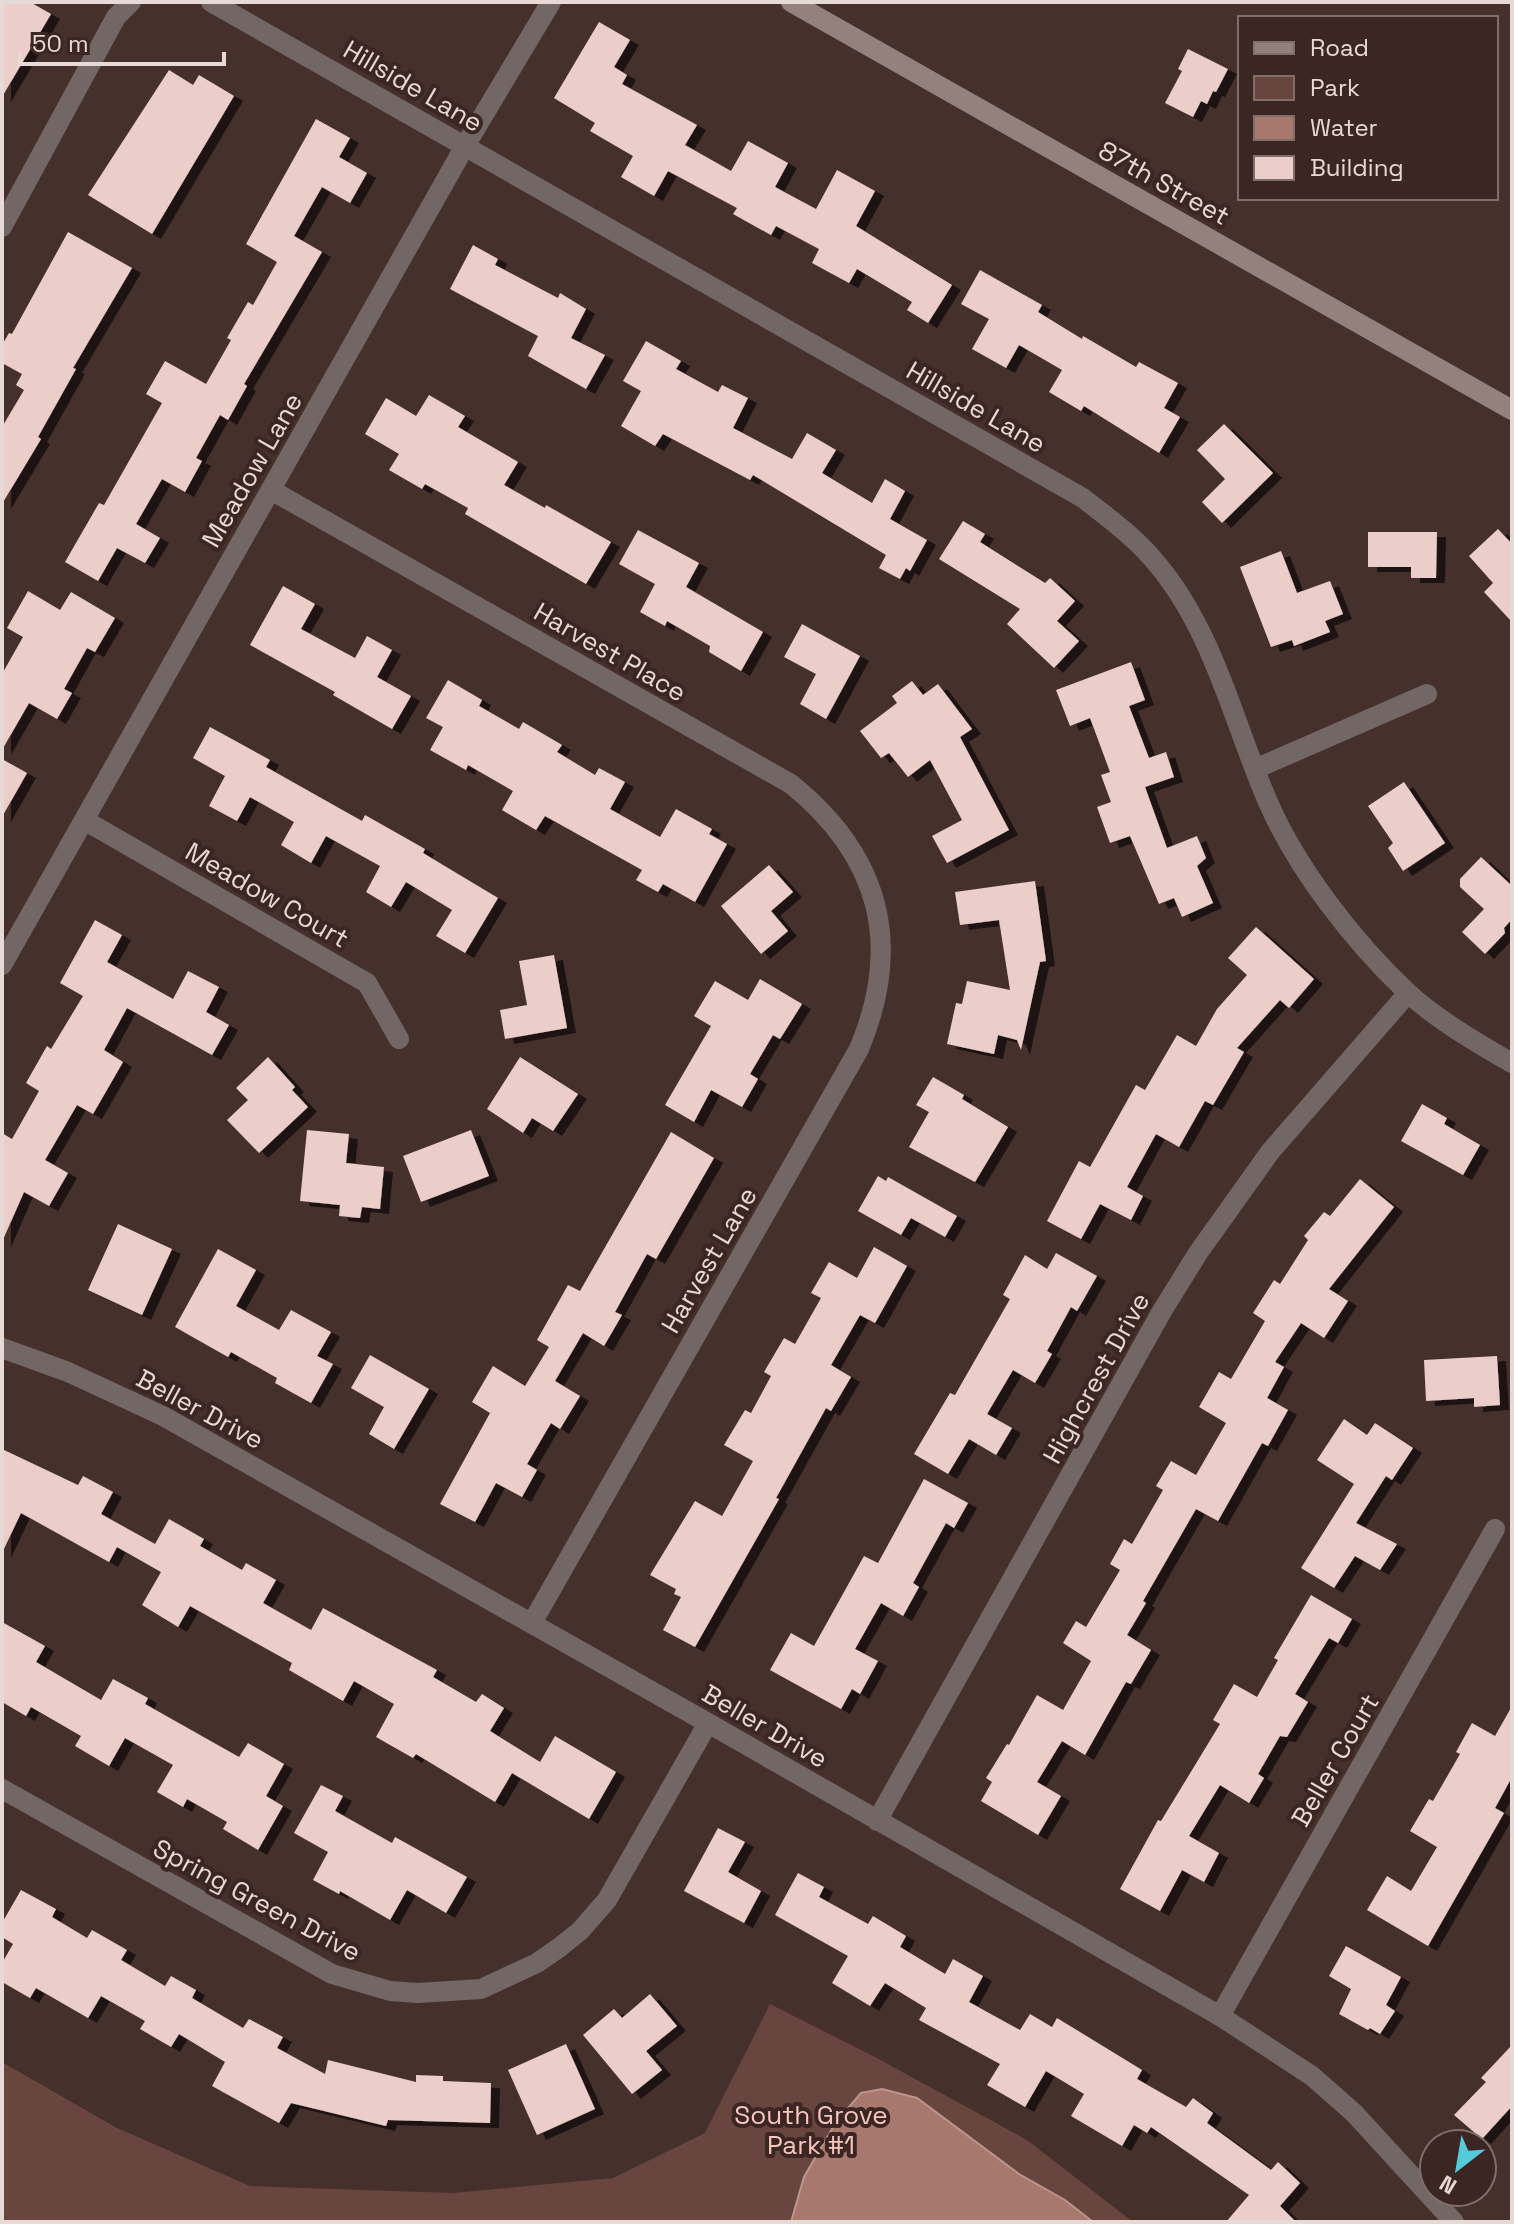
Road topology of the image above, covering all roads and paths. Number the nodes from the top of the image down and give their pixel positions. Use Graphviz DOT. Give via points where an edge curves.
graph roads {
  1 [pos="131,2"];
  2 [pos="211,2"];
  3 [pos="551,2"];
  4 [pos="791,2"];
  5 [pos="465,146"];
  6 [pos="2,227"];
  7 [pos="1512,410"];
  8 [pos="271,490"];
  9 [pos="1427,694"];
  10 [pos="1255,769"];
  11 [pos="84,820"];
  12 [pos="878,906"];
  13 [pos="2,965"];
  14 [pos="1408,993"];
  15 [pos="399,1039"];
  16 [pos="1512,1063"];
  17 [pos="2,1348"];
  18 [pos="1495,1529"];
  19 [pos="532,1623"];
  20 [pos="708,1723"];
  21 [pos="2,1789"];
  22 [pos="877,1821"];
  23 [pos="1220,2016"];
  24 [pos="1454,2222"];
  1 -- 6 [label="street" via="116,17"];
  2 -- 5 [label="street, Hillside Lane"];
  3 -- 5 [label="street, Meadow Lane"];
  4 -- 7 [label="main road, 87th Street"];
  5 -- 8 [label="street, Meadow Lane"];
  5 -- 10 [label="street, Hillside Lane" via="1083,498 1129,534 1188,608"];
  8 -- 11 [label="street, Meadow Lane"];
  8 -- 12 [label="street, Harvest Place" via="791,784 836,826"];
  9 -- 10 [label="street"];
  10 -- 14 [label="street, Hillside Lane" via="1269,804 1322,894"];
  11 -- 13 [label="street, Meadow Lane"];
  11 -- 15 [label="street, Meadow Court" via="367,983"];
  12 -- 19 [label="street, Harvest Lane" via="881,971 859,1049"];
  14 -- 16 [label="street, Hillside Lane"];
  14 -- 22 [label="street, Highcrest Drive" via="1270,1152 1198,1253"];
  17 -- 19 [label="street, Beller Drive" via="163,1416"];
  18 -- 23 [label="street, Beller Court"];
  19 -- 20 [label="street, Beller Drive"];
  20 -- 21 [label="street, Spring Green Drive" via="607,1900 560,1947 481,1989 390,1991 332,1974"];
  20 -- 22 [label="street, Beller Drive"];
  22 -- 23 [label="street, Beller Drive"];
  23 -- 24 [label="street, Beller Drive" via="1312,2076 1354,2113"];
}
